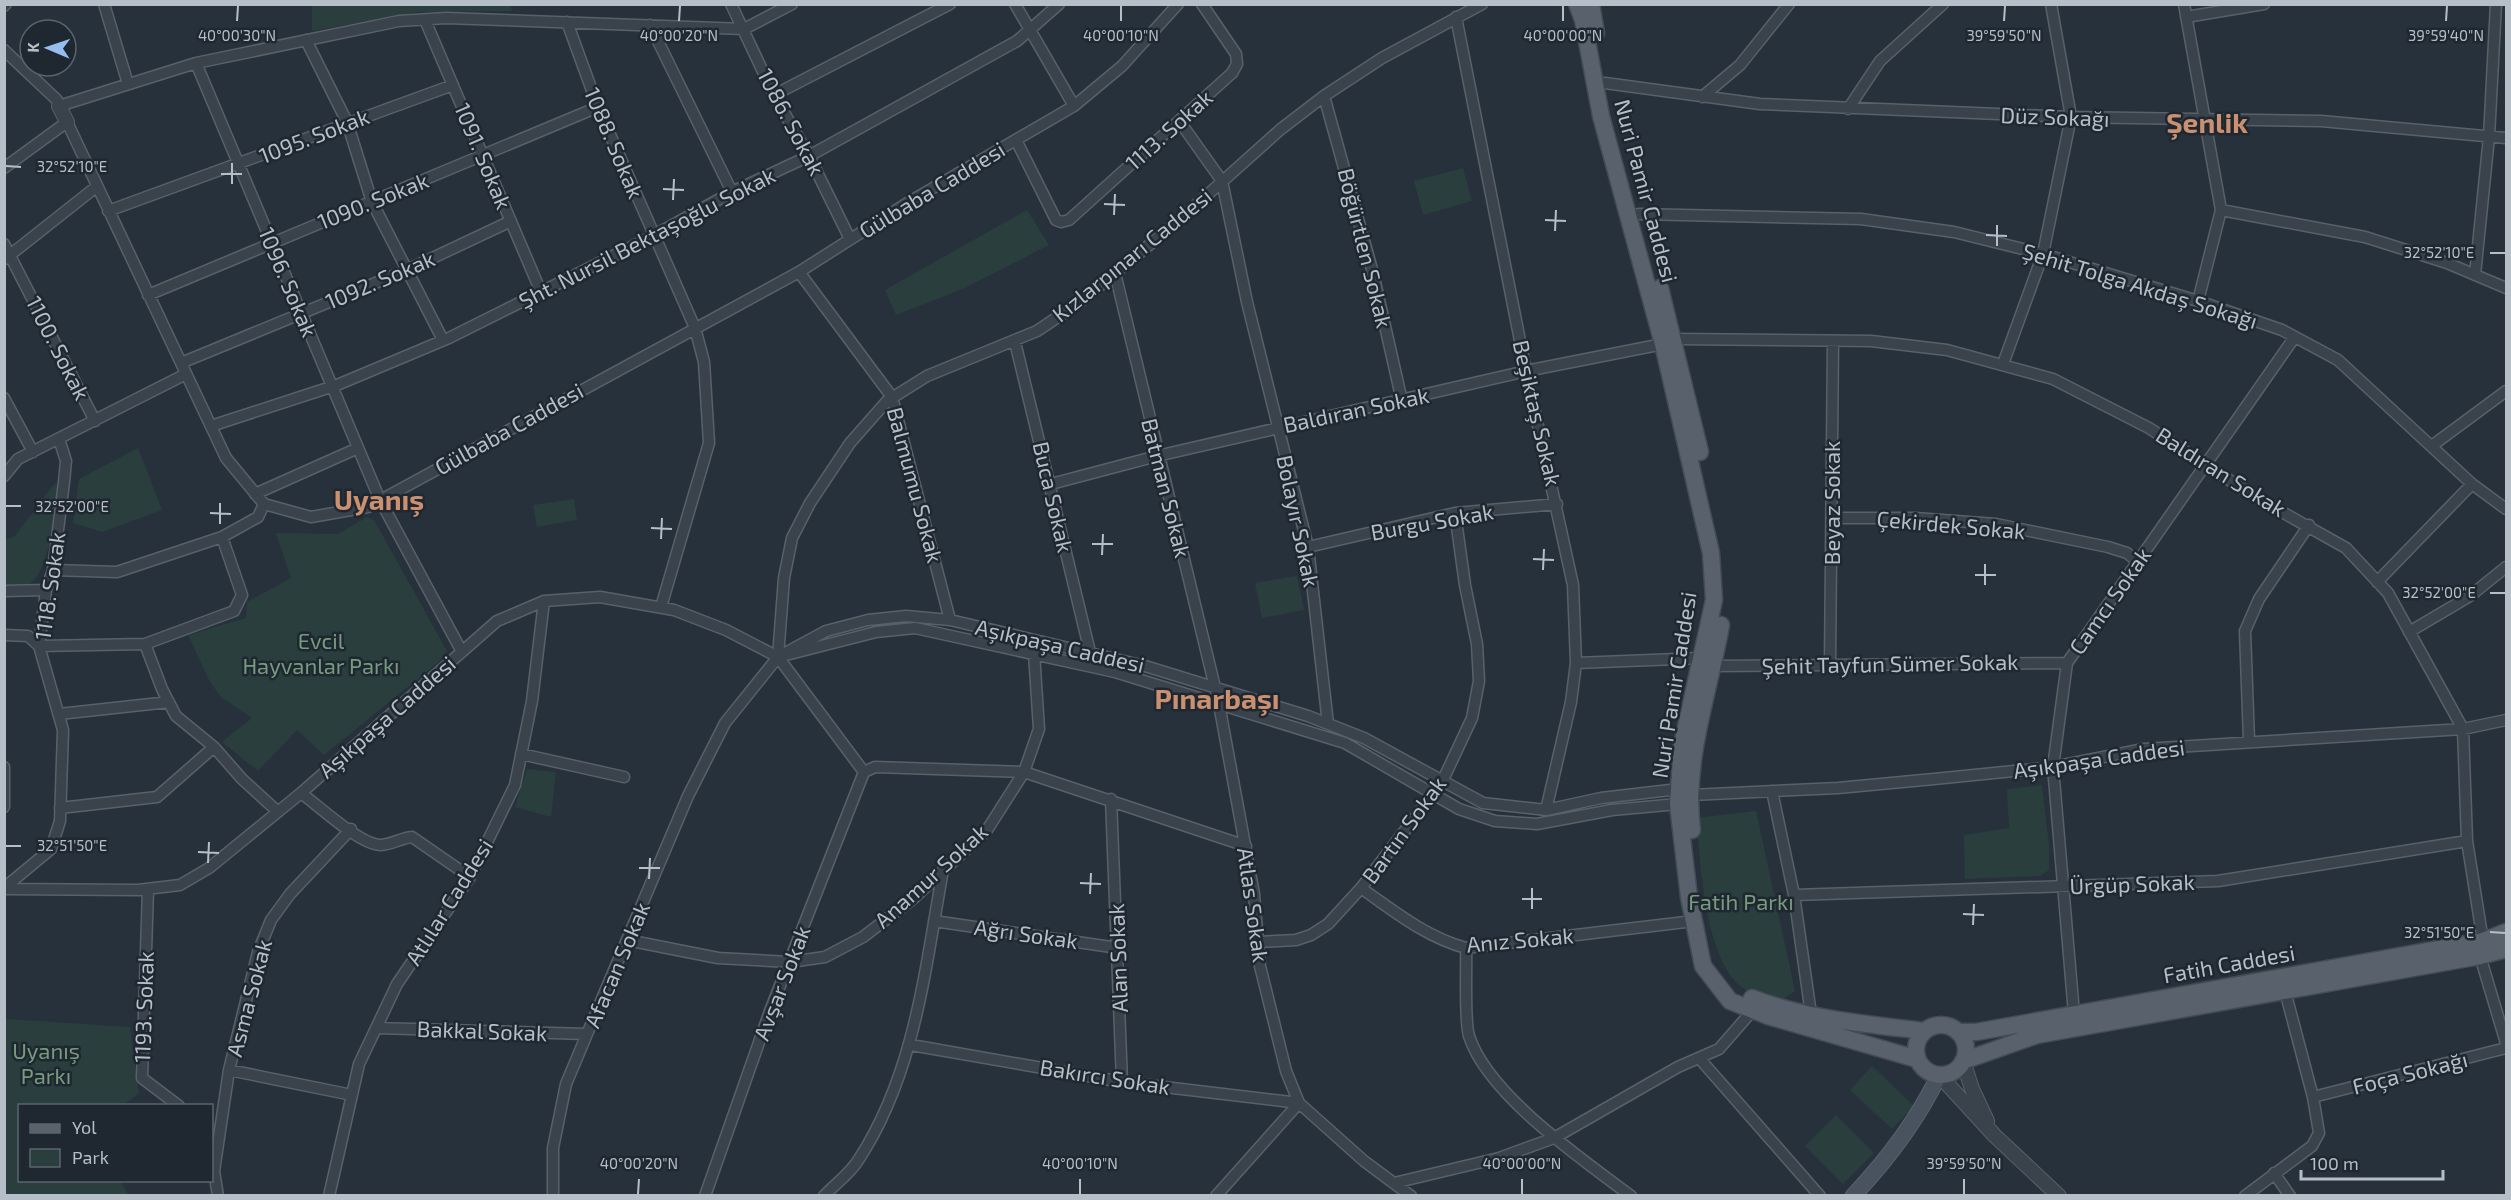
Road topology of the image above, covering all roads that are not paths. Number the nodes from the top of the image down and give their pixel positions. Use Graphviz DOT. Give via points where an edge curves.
graph roads {
  1 [pos="104,4"];
  2 [pos="731,4"];
  3 [pos="792,4"];
  4 [pos="950,4"];
  5 [pos="1016,4"];
  6 [pos="1059,4"];
  7 [pos="1178,4"];
  8 [pos="1202,4"];
  9 [pos="1482,4"];
  10 [pos="1577,4"];
  11 [pos="1591,4"];
  12 [pos="1789,4"];
  13 [pos="1943,4"];
  14 [pos="2051,4"];
  15 [pos="2184,4"];
  16 [pos="2264,4"];
  17 [pos="2496,4"];
  18 [pos="1456,17"];
  19 [pos="2186,17"];
  20 [pos="425,20"];
  21 [pos="567,22"];
  22 [pos="650,25"];
  23 [pos="744,29"];
  24 [pos="1031,32"];
  25 [pos="306,40"];
  26 [pos="4,50"];
  27 [pos="196,63"];
  28 [pos="1605,83"];
  29 [pos="128,84"];
  30 [pos="453,85"];
  31 [pos="774,95"];
  32 [pos="1324,96"];
  33 [pos="1702,97"];
  34 [pos="59,106"];
  35 [pos="1074,106"];
  36 [pos="598,107"];
  37 [pos="1848,109"];
  38 [pos="2071,117"];
  39 [pos="2205,121"];
  40 [pos="67,122"];
  41 [pos="348,122"];
  42 [pos="1180,122"];
  43 [pos="2489,137"];
  44 [pos="2506,138"];
  45 [pos="1016,140"];
  46 [pos="483,156"];
  47 [pos="809,156"];
  48 [pos="239,164"];
  49 [pos="4,168"];
  50 [pos="1222,181"];
  51 [pos="96,187"];
  52 [pos="732,192"];
  53 [pos="372,202"];
  54 [pos="2221,210"];
  55 [pos="108,211"];
  56 [pos="1639,214"];
  57 [pos="511,221"];
  58 [pos="653,236"];
  59 [pos="850,240"];
  60 [pos="271,242"];
  61 [pos="4,244"];
  62 [pos="2043,254"];
  63 [pos="7,257"];
  64 [pos="407,270"];
  65 [pos="799,272"];
  66 [pos="1115,273"];
  67 [pos="2475,275"];
  68 [pos="2506,288"];
  69 [pos="541,292"];
  70 [pos="148,295"];
  71 [pos="2198,301"];
  72 [pos="301,313"];
  73 [pos="695,328"];
  74 [pos="2294,338"];
  75 [pos="443,340"];
  76 [pos="1833,341"];
  77 [pos="1015,342"];
  78 [pos="1668,342"];
  79 [pos="181,363"];
  80 [pos="2003,364"];
  81 [pos="1526,371"];
  82 [pos="186,374"];
  83 [pos="332,386"];
  84 [pos="2506,391"];
  85 [pos="892,397"];
  86 [pos="4,398"];
  87 [pos="1402,401"];
  88 [pos="95,421"];
  89 [pos="211,426"];
  90 [pos="1278,428"];
  91 [pos="59,439"];
  92 [pos="2433,445"];
  93 [pos="358,448"];
  94 [pos="33,452"];
  95 [pos="1157,456"];
  96 [pos="2206,463"];
  97 [pos="4,476"];
  98 [pos="1051,484"];
  99 [pos="2472,484"];
  100 [pos="255,494"];
  101 [pos="380,500"];
  102 [pos="264,504"];
  103 [pos="1557,504"];
  104 [pos="2506,509"];
  105 [pos="1455,513"];
  106 [pos="1832,518"];
  107 [pos="2308,525"];
  108 [pos="222,537"];
  109 [pos="1308,547"];
  110 [pos="2137,561"];
  111 [pos="2506,567"];
  112 [pos="53,570"];
  113 [pos="2377,582"];
  114 [pos="46,590"];
  115 [pos="4,591"];
  116 [pos="544,601"];
  117 [pos="661,607"];
  118 [pos="950,620"];
  119 [pos="2409,632"];
  120 [pos="4,635"];
  121 [pos="145,644"];
  122 [pos="39,646"];
  123 [pos="462,652"];
  124 [pos="1090,652"];
  125 [pos="1035,653"];
  126 [pos="778,657"];
  127 [pos="1708,662"];
  128 [pos="1576,663"];
  129 [pos="2067,663"];
  130 [pos="1830,665"];
  131 [pos="1215,687"];
  132 [pos="169,702"];
  133 [pos="1218,704"];
  134 [pos="59,714"];
  135 [pos="2506,720"];
  136 [pos="1328,724"];
  137 [pos="2463,729"];
  138 [pos="2249,741"];
  139 [pos="214,747"];
  140 [pos="521,754"];
  141 [pos="4,767"];
  142 [pos="2053,767"];
  143 [pos="864,772"];
  144 [pos="1024,772"];
  145 [pos="624,777"];
  146 [pos="1442,782"];
  147 [pos="1772,791"];
  148 [pos="302,793"];
  149 [pos="1434,794"];
  150 [pos="1683,796"];
  151 [pos="1111,799"];
  152 [pos="4,807"];
  153 [pos="60,808"];
  154 [pos="1546,810"];
  155 [pos="277,811"];
  156 [pos="351,830"];
  157 [pos="2467,842"];
  158 [pos="1245,846"];
  159 [pos="943,870"];
  160 [pos="470,877"];
  161 [pos="2063,886"];
  162 [pos="1361,888"];
  163 [pos="4,889"];
  164 [pos="148,889"];
  165 [pos="1794,895"];
  166 [pos="934,921"];
  167 [pos="1694,921"];
  168 [pos="2506,932"];
  169 [pos="627,940"];
  170 [pos="1258,942"];
  171 [pos="1118,948"];
  172 [pos="1466,948"];
  173 [pos="2482,949"];
  174 [pos="2506,949"];
  175 [pos="790,962"];
  176 [pos="2285,991"];
  177 [pos="1753,1010"];
  178 [pos="1811,1014"];
  179 [pos="2074,1014"];
  180 [pos="376,1028"];
  181 [pos="1924,1031"];
  182 [pos="1958,1032"];
  183 [pos="587,1034"];
  184 [pos="2506,1043"];
  185 [pos="911,1044"];
  186 [pos="2506,1048"];
  187 [pos="1700,1058"];
  188 [pos="1917,1059"];
  189 [pos="1963,1061"];
  190 [pos="230,1070"];
  191 [pos="1939,1075"];
  192 [pos="1122,1082"];
  193 [pos="352,1095"];
  194 [pos="2313,1097"];
  195 [pos="1299,1103"];
  196 [pos="176,1104"];
  197 [pos="213,1131"];
  198 [pos="1995,1136"];
  199 [pos="221,1137"];
  200 [pos="1554,1138"];
  201 [pos="2274,1173"];
  202 [pos="1394,1183"];
  203 [pos="218,1196"];
  204 [pos="329,1196"];
  205 [pos="553,1196"];
  206 [pos="705,1196"];
  207 [pos="824,1196"];
  208 [pos="1216,1196"];
  209 [pos="1411,1196"];
  210 [pos="1631,1196"];
  211 [pos="1820,1196"];
  212 [pos="1853,1196"];
  213 [pos="2059,1196"];
  214 [pos="2245,1196"];
  215 [pos="2290,1196"];
  1 -- 29 [label="street"];
  2 -- 23 [label="street, 1086. Sokak"];
  3 -- 23 [label="street"];
  4 -- 31 [label="street"];
  5 -- 24 [label="street"];
  6 -- 24 [label="street, Şht. Nursil Bektaşoğlu Sokak"];
  7 -- 35 [label="street, Gülbaba Caddesi" via="1122,66"];
  8 -- 42 [label="street, 1113. Sokak" via="1236,54 1237,64"];
  9 -- 18 [label="street, Kızlarpınarı Caddesi"];
  10 -- 78 [label="main road, Nuri Pamir Caddesi" via="1602,116"];
  11 -- 28 [label="main road, Nuri Pamir Caddesi"];
  12 -- 33 [label="street" via="1740,65"];
  13 -- 37 [label="street" via="1880,61"];
  14 -- 38 [label="street"];
  15 -- 19 [label="street"];
  16 -- 19 [label="street"];
  17 -- 43 [label="street"];
  18 -- 32 [label="street, Kızlarpınarı Caddesi"];
  18 -- 81 [label="street, Beşiktaş Sokak"];
  19 -- 39 [label="street"];
  20 -- 21 [label="street"];
  20 -- 25 [label="street" via="399,21"];
  20 -- 30 [label="street, 1091. Sokak"];
  21 -- 22 [label="street"];
  21 -- 36 [label="street, 1088. Sokak"];
  22 -- 23 [label="street"];
  22 -- 52 [label="street"];
  23 -- 31 [label="street, 1086. Sokak"];
  24 -- 35 [label="street"];
  24 -- 47 [label="street, Şht. Nursil Bektaşoğlu Sokak"];
  25 -- 27 [label="street"];
  25 -- 41 [label="street"];
  26 -- 34 [label="street"];
  27 -- 29 [label="street"];
  27 -- 48 [label="street, 1096. Sokak"];
  28 -- 33 [label="street, Düz Sokağı"];
  28 -- 56 [label="main road, Nuri Pamir Caddesi"];
  29 -- 34 [label="street"];
  30 -- 41 [label="street, 1095. Sokak"];
  30 -- 46 [label="street, 1091. Sokak"];
  31 -- 47 [label="street, 1086. Sokak"];
  32 -- 50 [label="street, Kızlarpınarı Caddesi"];
  32 -- 87 [label="street, Böğürtlen Sokak"];
  33 -- 37 [label="street, Düz Sokağı"];
  34 -- 40 [label="street"];
  35 -- 45 [label="street, Gülbaba Caddesi"];
  36 -- 46 [label="street, 1090. Sokak"];
  36 -- 58 [label="street, 1088. Sokak"];
  37 -- 38 [label="street, Düz Sokağı"];
  38 -- 39 [label="street, Düz Sokağı"];
  38 -- 62 [label="street"];
  39 -- 43 [label="street, Düz Sokağı" via="2320,121"];
  39 -- 54 [label="street"];
  40 -- 49 [label="street"];
  40 -- 51 [label="street"];
  41 -- 48 [label="street, 1095. Sokak"];
  41 -- 53 [label="street"];
  42 -- 45 [label="street, 1113. Sokak" via="1069,220 1061,222"];
  42 -- 50 [label="street"];
  43 -- 44 [label="street, Düz Sokağı"];
  43 -- 67 [label="street"];
  45 -- 59 [label="street, Gülbaba Caddesi"];
  46 -- 53 [label="street, 1090. Sokak"];
  46 -- 57 [label="street, 1091. Sokak"];
  47 -- 52 [label="street, Şht. Nursil Bektaşoğlu Sokak"];
  47 -- 59 [label="street, 1086. Sokak"];
  48 -- 55 [label="street, 1095. Sokak"];
  48 -- 60 [label="street, 1096. Sokak"];
  50 -- 66 [label="street, Kızlarpınarı Caddesi"];
  50 -- 90 [label="street, Bolayır Sokak"];
  51 -- 55 [label="street"];
  51 -- 63 [label="street"];
  52 -- 58 [label="street, Şht. Nursil Bektaşoğlu Sokak"];
  53 -- 60 [label="street, 1090. Sokak"];
  53 -- 64 [label="street"];
  54 -- 67 [label="street" via="2365,237"];
  54 -- 71 [label="street"];
  55 -- 70 [label="street"];
  56 -- 62 [label="street, Şehit Tolga Akdaş Sokağı" via="1861,219 1954,232"];
  56 -- 78 [label="main road, Nuri Pamir Caddesi"];
  57 -- 64 [label="street, 1092. Sokak"];
  57 -- 69 [label="street, 1091. Sokak"];
  58 -- 69 [label="street, Şht. Nursil Bektaşoğlu Sokak"];
  58 -- 73 [label="street, 1088. Sokak"];
  59 -- 65 [label="street, Gülbaba Caddesi"];
  60 -- 70 [label="street, 1090. Sokak"];
  60 -- 72 [label="street, 1096. Sokak"];
  61 -- 63 [label="street, 1100. Sokak"];
  62 -- 71 [label="street, Şehit Tolga Akdaş Sokağı"];
  62 -- 80 [label="street"];
  63 -- 88 [label="street, 1100. Sokak"];
  64 -- 72 [label="street, 1092. Sokak"];
  64 -- 75 [label="street"];
  65 -- 73 [label="street, Gülbaba Caddesi"];
  65 -- 85 [label="street, Balmumu Sokak"];
  66 -- 77 [label="street, Kızlarpınarı Caddesi" via="1080,302"];
  66 -- 95 [label="street, Batman Sokak"];
  67 -- 68 [label="street"];
  69 -- 75 [label="street, Şht. Nursil Bektaşoğlu Sokak"];
  70 -- 79 [label="street"];
  71 -- 74 [label="street, Şehit Tolga Akdaş Sokağı" via="2282,330"];
  72 -- 79 [label="street, 1092. Sokak"];
  72 -- 83 [label="street, 1096. Sokak"];
  73 -- 101 [label="street, Gülbaba Caddesi"];
  73 -- 117 [label="street, 1088. Sokak" via="704,362 709,443"];
  74 -- 92 [label="street, Şehit Tolga Akdaş Sokağı" via="2338,360"];
  74 -- 96 [label="street, Camcı Sokak"];
  75 -- 83 [label="street, Şht. Nursil Bektaşoğlu Sokak"];
  76 -- 78 [label="street, Baldıran Sokak"];
  76 -- 80 [label="street, Baldıran Sokak" via="1947,350"];
  76 -- 106 [label="street, Beyaz Sokak"];
  77 -- 85 [label="street, Kızlarpınarı Caddesi" via="927,376"];
  77 -- 98 [label="street, Buca Sokak"];
  78 -- 81 [label="street, Baldıran Sokak"];
  78 -- 127 [label="main road, Nuri Pamir Caddesi" via="1711,554 1714,600"];
  79 -- 82 [label="street"];
  80 -- 96 [label="street, Baldıran Sokak" via="2053,379 2149,428"];
  81 -- 87 [label="street, Baldıran Sokak"];
  81 -- 103 [label="street, Beşiktaş Sokak"];
  82 -- 88 [label="street"];
  82 -- 89 [label="street"];
  83 -- 89 [label="street, Şht. Nursil Bektaşoğlu Sokak"];
  83 -- 93 [label="street, 1096. Sokak"];
  84 -- 92 [label="street"];
  85 -- 118 [label="street, Balmumu Sokak"];
  85 -- 126 [label="street, Kızlarpınarı Caddesi" via="850,443 792,538 784,578"];
  86 -- 94 [label="street"];
  87 -- 90 [label="street, Baldıran Sokak"];
  88 -- 91 [label="street"];
  89 -- 100 [label="street" via="226,458"];
  90 -- 95 [label="street, Baldıran Sokak"];
  90 -- 109 [label="street, Bolayır Sokak"];
  91 -- 94 [label="street"];
  91 -- 112 [label="street, 1118. Sokak" via="66,461"];
  92 -- 99 [label="street, Şehit Tolga Akdaş Sokağı"];
  93 -- 100 [label="street"];
  93 -- 101 [label="street, 1096. Sokak"];
  94 -- 97 [label="street" via="18,459"];
  95 -- 98 [label="street, Baldıran Sokak"];
  95 -- 131 [label="street, Batman Sokak"];
  96 -- 107 [label="street, Baldıran Sokak" via="2257,498"];
  96 -- 110 [label="street, Camcı Sokak"];
  98 -- 124 [label="street, Buca Sokak"];
  99 -- 104 [label="street, Şehit Tolga Akdaş Sokağı"];
  99 -- 113 [label="street"];
  100 -- 102 [label="street"];
  101 -- 102 [label="street, Gülbaba Caddesi" via="368,507 311,517"];
  101 -- 123 [label="street, 1096. Sokak"];
  102 -- 108 [label="street" via="258,517"];
  103 -- 105 [label="street, Burgu Sokak"];
  103 -- 128 [label="street, Beşiktaş Sokak" via="1573,585"];
  105 -- 109 [label="street, Burgu Sokak"];
  105 -- 146 [label="street, Bartın Sokak" via="1477,644 1479,681 1472,718"];
  106 -- 110 [label="street, Çekirdek Sokak" via="1915,518 1996,524 2108,547"];
  106 -- 130 [label="street, Beyaz Sokak"];
  107 -- 113 [label="street, Baldıran Sokak" via="2346,548"];
  107 -- 138 [label="street" via="2259,600 2245,631"];
  108 -- 112 [label="street" via="117,572"];
  108 -- 121 [label="street" via="242,596 234,611"];
  109 -- 136 [label="street, Bolayır Sokak"];
  110 -- 129 [label="street, Camcı Sokak"];
  111 -- 119 [label="street" via="2470,596"];
  112 -- 114 [label="street, 1118. Sokak"];
  113 -- 119 [label="street, Baldıran Sokak" via="2388,593"];
  114 -- 115 [label="street"];
  114 -- 122 [label="street, 1118. Sokak"];
  116 -- 117 [label="street, Aşıkpaşa Caddesi" via="600,597"];
  116 -- 123 [label="street, Aşıkpaşa Caddesi" via="497,621"];
  116 -- 140 [label="street, Atlılar Caddesi"];
  117 -- 126 [label="street, Aşıkpaşa Caddesi" via="726,630"];
  118 -- 124 [label="street, Aşıkpaşa Caddesi"];
  118 -- 126 [label="street, Aşıkpaşa Caddesi" via="906,616 868,620 826,631"];
  119 -- 137 [label="street, Baldıran Sokak"];
  120 -- 122 [label="street" via="28,636"];
  121 -- 122 [label="street"];
  121 -- 132 [label="street"];
  122 -- 134 [label="street, 1118. Sokak"];
  123 -- 148 [label="street, Aşıkpaşa Caddesi"];
  124 -- 131 [label="street, Aşıkpaşa Caddesi"];
  125 -- 126 [label="street, Aşıkpaşa Caddesi" via="915,628 876,632"];
  125 -- 133 [label="street, Aşıkpaşa Caddesi" via="1115,672"];
  125 -- 144 [label="street, Anamur Sokak" via="1038,729"];
  126 -- 143 [label="street"];
  126 -- 169 [label="street, Afacan Sokak" via="725,723 688,796"];
  127 -- 128 [label="street, Şehit Tayfun Sümer Sokak"];
  127 -- 130 [label="street, Şehit Tayfun Sümer Sokak"];
  127 -- 150 [label="main road, Nuri Pamir Caddesi" via="1682,745"];
  128 -- 154 [label="street, Beşiktaş Sokak"];
  129 -- 130 [label="street, Şehit Tayfun Sümer Sokak"];
  129 -- 142 [label="street, Camcı Sokak"];
  131 -- 133 [label="street, Batman Sokak"];
  131 -- 136 [label="street, Aşıkpaşa Caddesi"];
  132 -- 134 [label="street"];
  132 -- 139 [label="street" via="176,716"];
  133 -- 149 [label="street, Aşıkpaşa Caddesi" via="1345,743"];
  133 -- 158 [label="street, Atlas Sokak"];
  134 -- 153 [label="street, 1118. Sokak" via="63,730"];
  135 -- 137 [label="street, Aşıkpaşa Caddesi"];
  136 -- 146 [label="street, Aşıkpaşa Caddesi" via="1364,738"];
  137 -- 138 [label="street, Aşıkpaşa Caddesi"];
  137 -- 157 [label="street, Baldıran Sokak"];
  138 -- 142 [label="street, Aşıkpaşa Caddesi" via="2144,749"];
  139 -- 153 [label="street" via="157,797"];
  139 -- 155 [label="street"];
  140 -- 145 [label="street"];
  140 -- 160 [label="street, Atlılar Caddesi" via="515,785"];
  141 -- 152 [label="street"];
  142 -- 147 [label="street, Aşıkpaşa Caddesi"];
  142 -- 161 [label="street, Camcı Sokak"];
  143 -- 144 [label="street" via="875,767"];
  143 -- 175 [label="street, Avşar Sokak"];
  144 -- 151 [label="street"];
  144 -- 159 [label="street, Anamur Sokak" via="987,830"];
  146 -- 149 [label="street, Bartın Sokak"];
  146 -- 154 [label="street, Aşıkpaşa Caddesi" via="1483,803"];
  147 -- 150 [label="street, Aşıkpaşa Caddesi"];
  147 -- 165 [label="street"];
  148 -- 155 [label="street, Aşıkpaşa Caddesi"];
  148 -- 156 [label="street"];
  149 -- 150 [label="street, Aşıkpaşa Caddesi" via="1459,809 1496,821 1537,824"];
  149 -- 162 [label="street, Bartın Sokak"];
  150 -- 154 [label="street, Aşıkpaşa Caddesi" via="1601,798"];
  150 -- 167 [label="main road, Nuri Pamir Caddesi"];
  150 -- 178 [label="main road, Nuri Pamir Caddesi" via="1690,814 1700,895 1714,961 1737,992"];
  151 -- 158 [label="street"];
  151 -- 171 [label="street, Alan Sokak"];
  153 -- 163 [label="street, 1118. Sokak" via="51,849"];
  155 -- 164 [label="street, Aşıkpaşa Caddesi" via="209,868 180,885"];
  156 -- 160 [label="street" via="378,845 412,837"];
  156 -- 190 [label="street, Asma Sokak" via="290,894 271,920 258,952"];
  157 -- 161 [label="street, Ürgüp Sokak" via="2218,881"];
  157 -- 173 [label="street, Baldıran Sokak"];
  158 -- 170 [label="street, Atlas Sokak"];
  159 -- 166 [label="street"];
  159 -- 175 [label="street, Anamur Sokak" via="863,937 825,957"];
  160 -- 180 [label="street, Atlılar Caddesi" via="397,984"];
  161 -- 165 [label="street, Ürgüp Sokak"];
  161 -- 179 [label="street, Camcı Sokak"];
  162 -- 170 [label="street, Bartın Sokak" via="1328,924 1311,935"];
  162 -- 172 [label="street, Anız Sokak" via="1419,928"];
  163 -- 164 [label="street, Aşıkpaşa Caddesi"];
  164 -- 196 [label="street, 1193. Sokak" via="142,1078"];
  165 -- 178 [label="street"];
  166 -- 171 [label="street, Ağrı Sokak"];
  166 -- 185 [label="street"];
  167 -- 172 [label="street, Anız Sokak"];
  167 -- 177 [label="main road, Nuri Pamir Caddesi" via="1703,966 1730,1001"];
  168 -- 173 [label="main road, Fatih Caddesi"];
  169 -- 175 [label="street, Anamur Sokak" via="718,958"];
  169 -- 183 [label="street, Afacan Sokak"];
  170 -- 195 [label="street, Atlas Sokak" via="1272,1018"];
  171 -- 192 [label="street, Alan Sokak"];
  172 -- 200 [label="street" via="1468,1034 1480,1061"];
  173 -- 174 [label="main road, Fatih Caddesi"];
  173 -- 176 [label="main road, Fatih Caddesi"];
  173 -- 179 [label="main road, Fatih Caddesi"];
  173 -- 184 [label="street, Baldıran Sokak"];
  175 -- 206 [label="street, Avşar Sokak"];
  176 -- 189 [label="main road, Fatih Caddesi" via="2037,1035"];
  176 -- 194 [label="street"];
  177 -- 187 [label="street" via="1719,1049"];
  177 -- 188 [label="main road, Nuri Pamir Caddesi"];
  178 -- 181 [label="main road, Nuri Pamir Caddesi"];
  179 -- 182 [label="main road, Fatih Caddesi"];
  180 -- 183 [label="street, Bakkal Sokak"];
  180 -- 193 [label="street, Atlılar Caddesi" via="359,1064"];
  181 -- 182 [label="main road" via="1945,1025"];
  181 -- 188 [label="main road" via="1916,1044"];
  182 -- 189 [label="main road" via="1965,1046"];
  183 -- 205 [label="street, Afacan Sokak" via="566,1084 553,1148"];
  185 -- 192 [label="street, Bakırcı Sokak"];
  185 -- 207 [label="street" via="883,1117 858,1161"];
  186 -- 194 [label="street, Foça Sokağı"];
  187 -- 200 [label="street"];
  187 -- 211 [label="street"];
  188 -- 191 [label="main road" via="1926,1070"];
  189 -- 191 [label="main road" via="1953,1071"];
  189 -- 198 [label="street"];
  190 -- 193 [label="street"];
  190 -- 199 [label="street, Asma Sokak"];
  191 -- 198 [label="street"];
  191 -- 212 [label="main road" via="1924,1106 1887,1159"];
  192 -- 195 [label="street, Bakırcı Sokak"];
  193 -- 204 [label="street, Atlılar Caddesi"];
  194 -- 201 [label="street" via="2319,1133 2312,1146"];
  195 -- 202 [label="street"];
  195 -- 208 [label="street"];
  197 -- 199 [label="street"];
  198 -- 213 [label="street"];
  199 -- 203 [label="street, Asma Sokak" via="214,1171"];
  200 -- 202 [label="street" via="1499,1158"];
  200 -- 210 [label="street"];
  201 -- 214 [label="street"];
  201 -- 215 [label="street"];
  202 -- 209 [label="street"];
}
